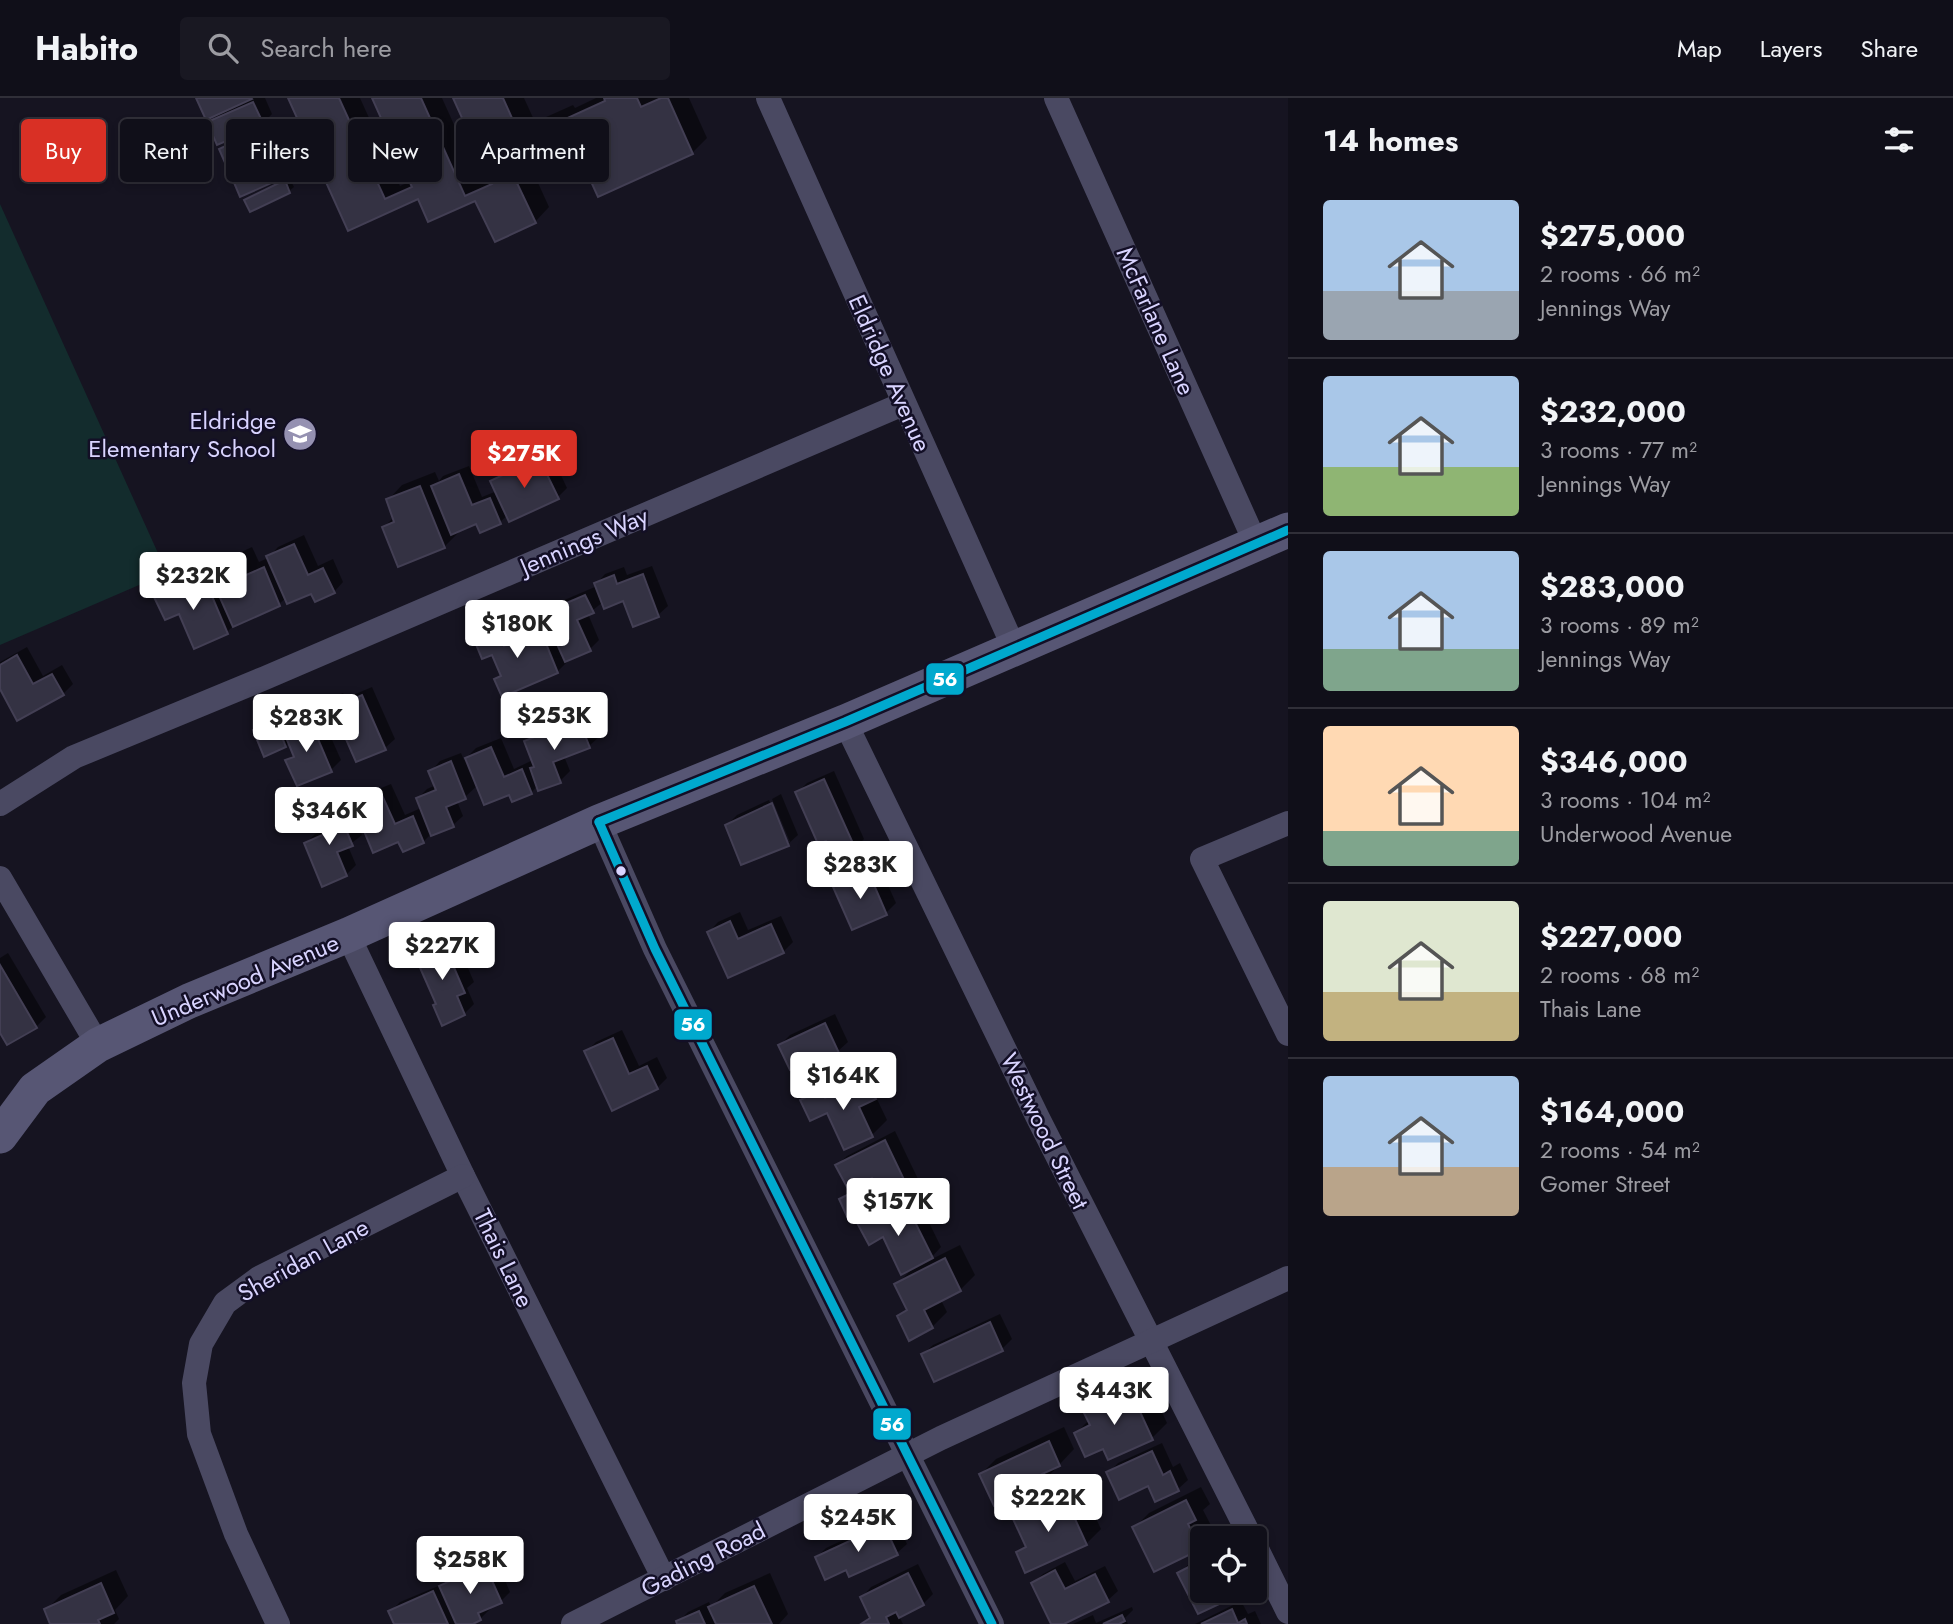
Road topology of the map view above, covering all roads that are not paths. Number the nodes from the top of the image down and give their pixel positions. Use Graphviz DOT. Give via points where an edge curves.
graph roads {
  1 [pos="768,98"];
  2 [pos="1056,98"];
  3 [pos="903,404"];
  4 [pos="1288,530"];
  5 [pos="1256,544"];
  6 [pos="1014,648"];
  7 [pos="845,722"];
  8 [pos="0,804"];
  9 [pos="599,822"];
  10 [pos="1288,824"];
  11 [pos="0,878"];
  12 [pos="348,935"];
  13 [pos="1288,1034"];
  14 [pos="98,1045"];
  15 [pos="0,1136"];
  16 [pos="463,1176"];
  17 [pos="1288,1278"];
  18 [pos="1151,1341"];
  19 [pos="908,1455"];
  20 [pos="1245,1526"];
  21 [pos="1267,1560"];
  22 [pos="1280,1576"];
  23 [pos="664,1579"];
  24 [pos="1288,1612"];
  25 [pos="278,1624"];
  26 [pos="573,1624"];
  27 [pos="992,1624"];
  1 -- 3 [label="street, Eldridge Avenue"];
  2 -- 5 [label="street, McFarlane Lane"];
  3 -- 6 [label="street, Eldridge Avenue"];
  3 -- 8 [label="street, Jennings Way" via="74,757"];
  4 -- 5 [label="street, Underwood Avenue"];
  5 -- 6 [label="street, Underwood Avenue"];
  6 -- 7 [label="street, Underwood Avenue"];
  7 -- 9 [label="street, Underwood Avenue"];
  7 -- 18 [label="street, Westwood Street"];
  9 -- 12 [label="street, Underwood Avenue"];
  9 -- 19 [label="street" via="655,949"];
  10 -- 13 [label="street" via="1202,859"];
  11 -- 14 [label="street"];
  12 -- 14 [label="street, Underwood Avenue" via="189,1001"];
  12 -- 16 [label="street, Thais Lane"];
  14 -- 15 [label="street, Underwood Avenue" via="35,1089"];
  16 -- 23 [label="street, Thais Lane"];
  16 -- 25 [label="street, Sheridan Lane" via="259,1278 225,1303 201,1343 194,1383 199,1434 236,1534"];
  17 -- 18 [label="street, Gading Road"];
  18 -- 19 [label="street, Gading Road"];
  18 -- 20 [label="street, Westwood Street"];
  19 -- 23 [label="street, Gading Road"];
  19 -- 27 [label="street"];
  21 -- 22 [label="street"];
  22 -- 24 [label="street"];
  23 -- 26 [label="street, Gading Road"];
}
